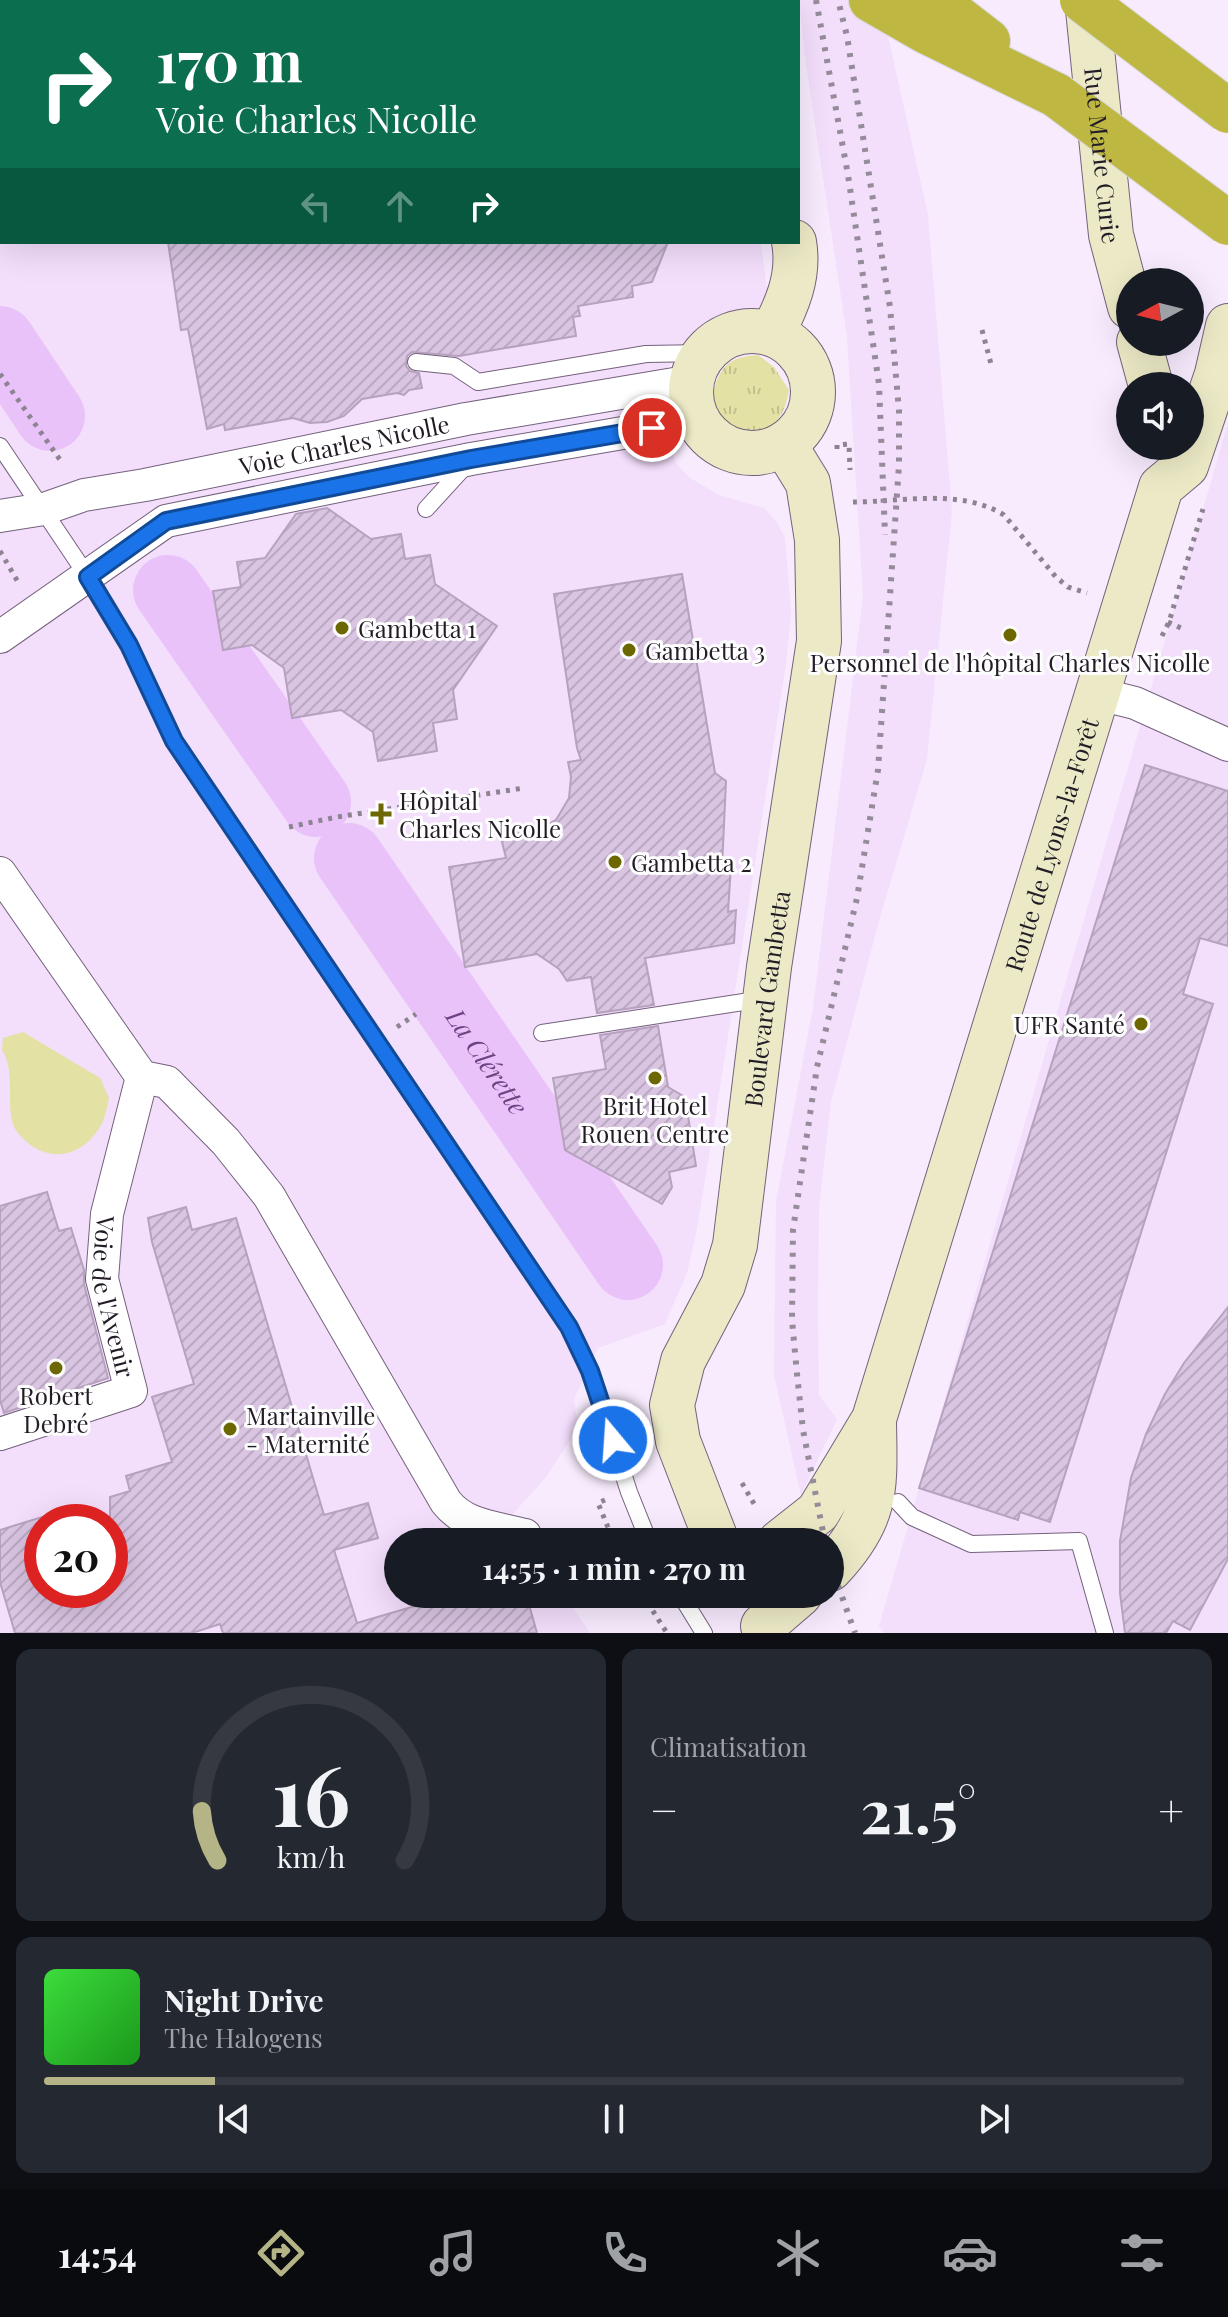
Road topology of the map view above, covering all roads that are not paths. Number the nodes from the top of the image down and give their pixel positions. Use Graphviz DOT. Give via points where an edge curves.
graph roads {
  1 [pos="871,0"];
  2 [pos="935,0"];
  3 [pos="1084,0"];
  4 [pos="1056,95"];
  5 [pos="1228,111"];
  6 [pos="1228,223"];
  7 [pos="794,244"];
  8 [pos="1120,268"];
  9 [pos="1228,326"];
  10 [pos="772,334"];
  11 [pos="416,362"];
  12 [pos="1204,376"];
  13 [pos="698,385"];
  14 [pos="466,419"];
  15 [pos="784,444"];
  16 [pos="0,446"];
  17 [pos="471,459"];
  18 [pos="1187,460"];
  19 [pos="1160,467"];
  20 [pos="160,482"];
  21 [pos="44,509"];
  22 [pos="426,509"];
  23 [pos="0,516"];
  24 [pos="166,521"];
  25 [pos="88,577"];
  26 [pos="0,637"];
  27 [pos="1099,694"];
  28 [pos="1228,745"];
  29 [pos="0,873"];
  30 [pos="765,999"];
  31 [pos="542,1033"];
  32 [pos="142,1077"];
  33 [pos="874,1419"];
  34 [pos="0,1434"];
  35 [pos="898,1502"];
  36 [pos="493,1528"];
  37 [pos="643,1528"];
  38 [pos="712,1528"];
  39 [pos="798,1528"];
  40 [pos="844,1553"];
  41 [pos="688,1608"];
  42 [pos="778,1608"];
  43 [pos="757,1622"];
  44 [pos="699,1627"];
  45 [pos="716,1633"];
  46 [pos="1105,1633"];
  1 -- 4 [label="highway"];
  2 -- 4 [label="highway"];
  3 -- 5 [label="highway, bridge"];
  3 -- 8 [label="street, Rue Marie Curie" via="1111,235"];
  4 -- 6 [label="highway, bridge"];
  7 -- 10 [label="street" via="791,295"];
  9 -- 12 [label="street, Route de Lyons-la-Forêt"];
  10 -- 13 [label="street" via="753,331 718,340"];
  10 -- 15 [label="street" via="803,358 811,376 808,414"];
  11 -- 13 [label="lane" via="454,366 478,382 646,354"];
  13 -- 14 [label="street, Voie Charles Nicolle"];
  13 -- 15 [label="street" via="709,436 745,453"];
  13 -- 17 [label="street, Voie Charles Nicolle"];
  14 -- 17 [label="street"];
  14 -- 20 [label="street, Voie Charles Nicolle"];
  15 -- 30 [label="street, Boulevard Gambetta" via="808,483 817,540 819,641"];
  16 -- 21 [label="lane"];
  17 -- 22 [label="lane"];
  17 -- 24 [label="street, Voie Charles Nicolle"];
  18 -- 19 [label="street, Route de Lyons-la-Forêt" via="1186,466"];
  19 -- 27 [label="street, Route de Lyons-la-Forêt"];
  20 -- 21 [label="street, Voie Charles Nicolle" via="84,495"];
  20 -- 24 [label="street"];
  21 -- 23 [label="street, Voie Charles Nicolle"];
  21 -- 25 [label="lane"];
  24 -- 25 [label="street, Voie Charles Nicolle"];
  25 -- 26 [label="street, Voie Charles Nicolle"];
  25 -- 37 [label="lane" via="129,645 174,741 569,1327 590,1371"];
  27 -- 28 [label="street" via="1135,703"];
  27 -- 33 [label="street, Route de Lyons-la-Forêt"];
  29 -- 32 [label="street"];
  30 -- 31 [label="lane"];
  30 -- 38 [label="street, Boulevard Gambetta" via="735,1245 723,1285 683,1361 672,1405 678,1441"];
  32 -- 34 [label="street, Voie de l'Avenir" via="107,1214 102,1279 131,1391"];
  32 -- 36 [label="street" via="167,1082 269,1196 446,1502 456,1515"];
  33 -- 39 [label="street, Route de Lyons-la-Forêt" via="818,1512"];
  33 -- 40 [label="street, Route de Lyons-la-Forêt" via="875,1485 869,1514"];
  35 -- 46 [label="lane" via="912,1517 971,1544 1079,1541"];
  41 -- 44 [label="lane"];
  42 -- 43 [label="street"];
  44 -- 45 [label="lane"];
}
